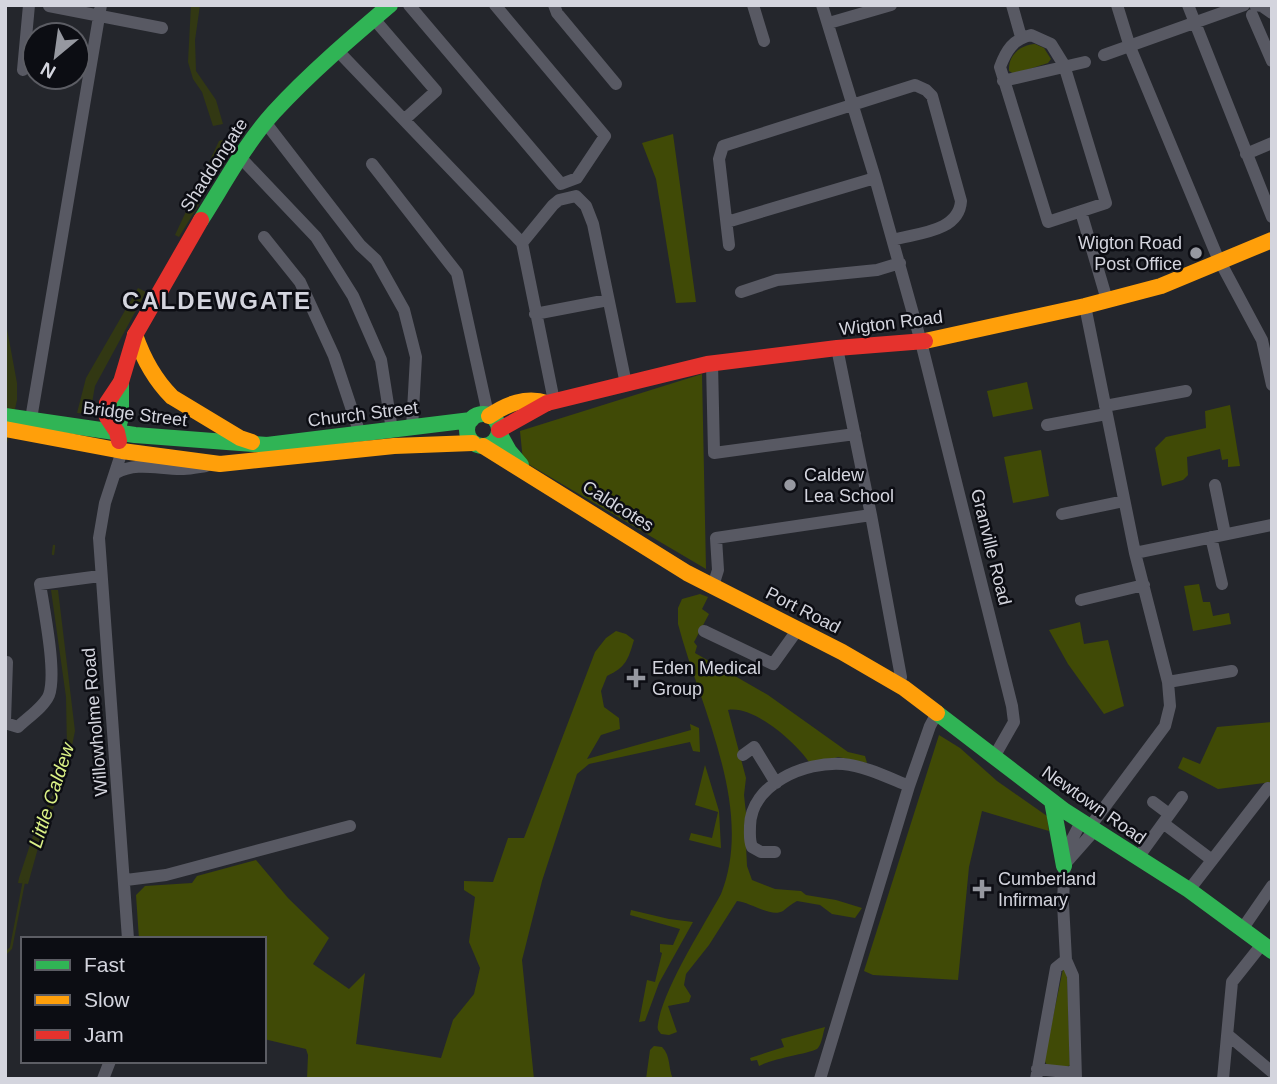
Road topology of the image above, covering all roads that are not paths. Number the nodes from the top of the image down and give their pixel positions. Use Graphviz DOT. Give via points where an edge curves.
graph roads {
  1 [pos="390,5"];
  2 [pos="409,5"];
  3 [pos="495,5"];
  4 [pos="554,5"];
  5 [pos="753,5"];
  6 [pos="822,5"];
  7 [pos="891,5"];
  8 [pos="1012,5"];
  9 [pos="1118,5"];
  10 [pos="1188,5"];
  11 [pos="49,6"];
  12 [pos="1250,9"];
  13 [pos="100,11"];
  14 [pos="1272,13"];
  15 [pos="374,19"];
  16 [pos="829,23"];
  17 [pos="1194,23"];
  18 [pos="162,28"];
  19 [pos="1021,37"];
  20 [pos="764,41"];
  21 [pos="1130,47"];
  22 [pos="337,50"];
  23 [pos="1104,55"];
  24 [pos="1272,61"];
  25 [pos="1085,62"];
  26 [pos="1064,65"];
  27 [pos="1003,81"];
  28 [pos="616,84"];
  29 [pos="852,105"];
  30 [pos="405,119"];
  31 [pos="265,122"];
  32 [pos="1272,143"];
  33 [pos="1246,154"];
  34 [pos="240,157"];
  35 [pos="372,164"];
  36 [pos="875,178"];
  37 [pos="1081,212"];
  38 [pos="1272,217"];
  39 [pos="727,222"];
  40 [pos="264,237"];
  41 [pos="893,240"];
  42 [pos="1272,240"];
  43 [pos="522,243"];
  44 [pos="729,245"];
  45 [pos="1220,262"];
  46 [pos="900,263"];
  47 [pos="741,292"];
  48 [pos="608,300"];
  49 [pos="1107,300"];
  50 [pos="1085,306"];
  51 [pos="535,314"];
  52 [pos="135,335"];
  53 [pos="921,342"];
  54 [pos="837,348"];
  55 [pos="712,363"];
  56 [pos="626,384"];
  57 [pos="1272,385"];
  58 [pos="1186,391"];
  59 [pos="550,402"];
  60 [pos="1105,410"];
  61 [pos="482,417"];
  62 [pos="15,422"];
  63 [pos="1047,425"];
  64 [pos="412,428"];
  65 [pos="392,430"];
  66 [pos="499,431"];
  67 [pos="117,432"];
  68 [pos="360,434"];
  69 [pos="855,434"];
  70 [pos="260,444"];
  71 [pos="478,444"];
  72 [pos="122,451"];
  73 [pos="269,460"];
  74 [pos="220,464"];
  75 [pos="116,472"];
  76 [pos="528,472"];
  77 [pos="1214,485"];
  78 [pos="1124,501"];
  79 [pos="1062,514"];
  80 [pos="872,515"];
  81 [pos="1272,524"];
  82 [pos="1225,534"];
  83 [pos="1211,537"];
  84 [pos="1135,553"];
  85 [pos="687,573"];
  86 [pos="100,576"];
  87 [pos="1222,584"];
  88 [pos="1144,585"];
  89 [pos="713,586"];
  90 [pos="1081,600"];
  91 [pos="798,629"];
  92 [pos="704,631"];
  93 [pos="7,662"];
  94 [pos="1232,671"];
  95 [pos="1168,682"];
  96 [pos="899,685"];
  97 [pos="937,713"];
  98 [pos="5,722"];
  99 [pos="743,755"];
  100 [pos="994,758"];
  101 [pos="776,783"];
  102 [pos="909,786"];
  103 [pos="1268,788"];
  104 [pos="1182,797"];
  105 [pos="1052,802"];
  106 [pos="1153,802"];
  107 [pos="1166,818"];
  108 [pos="350,826"];
  109 [pos="1088,827"];
  110 [pos="775,852"];
  111 [pos="1137,859"];
  112 [pos="1212,860"];
  113 [pos="1064,866"];
  114 [pos="126,880"];
  115 [pos="1189,890"];
  116 [pos="1270,894"];
  117 [pos="1243,929"];
  118 [pos="128,937"];
  119 [pos="1268,947"];
  120 [pos="1066,960"];
  121 [pos="1228,1035"];
  122 [pos="1272,1072"];
  123 [pos="1037,1074"];
  124 [pos="1075,1076"];
  125 [pos="820,1079"];
  126 [pos="1223,1079"];
  1 -- 15 [label="main road, Shaddongate"];
  2 -- 3 [label="street" via="561,184 576,178 605,136"];
  4 -- 28 [label="street"];
  5 -- 20 [label="street"];
  6 -- 16 [label="street, Granville Road"];
  7 -- 16 [label="street"];
  8 -- 19 [label="street"];
  9 -- 21 [label="street"];
  10 -- 17 [label="street"];
  11 -- 13 [label="street"];
  12 -- 14 [label="street" via="1262,6"];
  12 -- 17 [label="street"];
  12 -- 24 [label="street"];
  13 -- 18 [label="street"];
  13 -- 62 [label="street"];
  15 -- 22 [label="main road, Shaddongate"];
  15 -- 30 [label="street" via="436,91"];
  16 -- 29 [label="street, Granville Road"];
  17 -- 21 [label="street"];
  17 -- 33 [label="street"];
  19 -- 26 [label="street" via="1031,35 1051,44"];
  19 -- 27 [label="street" via="1004,56 1000,67"];
  21 -- 23 [label="street"];
  21 -- 45 [label="street"];
  22 -- 30 [label="street"];
  22 -- 31 [label="main road, Shaddongate"];
  25 -- 26 [label="street"];
  26 -- 27 [label="street"];
  26 -- 37 [label="street" via="1106,203"];
  27 -- 37 [label="street" via="1048,222"];
  29 -- 36 [label="street, Granville Road"];
  29 -- 39 [label="street" via="723,146 719,159"];
  29 -- 41 [label="street" via="908,86 921,87 932,96 961,201 959,212 943,227"];
  30 -- 43 [label="street"];
  31 -- 34 [label="main road, Shaddongate"];
  31 -- 64 [label="street" via="376,260 404,310 416,356"];
  32 -- 33 [label="street"];
  33 -- 38 [label="street"];
  34 -- 52 [label="main road, Shaddongate"];
  34 -- 65 [label="street" via="316,237 354,296 381,360"];
  35 -- 61 [label="street" via="457,273 486,405"];
  36 -- 39 [label="street"];
  36 -- 41 [label="street, Granville Road"];
  37 -- 49 [label="street"];
  39 -- 44 [label="street"];
  40 -- 68 [label="street" via="300,282 334,356"];
  41 -- 46 [label="street, Granville Road"];
  42 -- 45 [label="main road, Wigton Road"];
  43 -- 48 [label="street" via="553,205 576,196 593,224"];
  43 -- 51 [label="street"];
  45 -- 49 [label="main road, Wigton Road" via="1161,286"];
  45 -- 57 [label="street" via="1262,340"];
  46 -- 47 [label="street" via="877,270 777,280"];
  46 -- 53 [label="street, Granville Road"];
  48 -- 51 [label="street"];
  48 -- 56 [label="street"];
  49 -- 50 [label="main road, Wigton Road"];
  50 -- 53 [label="main road, Wigton Road"];
  50 -- 60 [label="street"];
  51 -- 59 [label="street"];
  52 -- 67 [label="main road, Shaddongate" via="121,382 107,403 107,418"];
  52 -- 70 [label="main road" via="152,371 172,397 240,438"];
  53 -- 54 [label="main road, Wigton Road"];
  53 -- 100 [label="street, Granville Road" via="1012,706 1014,722"];
  54 -- 55 [label="main road, Wigton Road"];
  54 -- 69 [label="street"];
  55 -- 56 [label="main road, Wigton Road"];
  55 -- 69 [label="street" via="714,453"];
  56 -- 59 [label="main road, Wigton Road"];
  58 -- 60 [label="street"];
  59 -- 61 [label="main road, Wigton Road" via="526,400"];
  59 -- 66 [label="main road, Wigton Road"];
  60 -- 63 [label="street"];
  60 -- 78 [label="street"];
  61 -- 64 [label="main road, Church Street"];
  61 -- 66 [label="main road" via="496,421"];
  61 -- 71 [label="main road" via="468,434"];
  62 -- 67 [label="main road, Bridge Street"];
  62 -- 72 [label="main road, Bridge Street"];
  64 -- 65 [label="main road, Church Street"];
  65 -- 68 [label="main road, Church Street"];
  66 -- 71 [label="main road" via="495,441"];
  66 -- 76 [label="main road, Caldcotes"];
  67 -- 70 [label="main road, Bridge Street"];
  67 -- 72 [label="main road"];
  68 -- 70 [label="main road, Church Street"];
  69 -- 80 [label="street"];
  71 -- 73 [label="main road, Church Street" via="394,446"];
  71 -- 76 [label="main road, Caldcotes"];
  72 -- 74 [label="main road, Bridge Street"];
  72 -- 75 [label="street, Willowholme Road"];
  73 -- 74 [label="main road, Bridge Street"];
  74 -- 75 [label="street, Bridge Street" via="185,470 139,466"];
  75 -- 86 [label="street, Willowholme Road" via="99,538"];
  76 -- 85 [label="main road, Caldcotes"];
  77 -- 82 [label="street"];
  78 -- 79 [label="street"];
  78 -- 84 [label="street"];
  80 -- 89 [label="street" via="716,538 718,570"];
  80 -- 96 [label="street"];
  81 -- 82 [label="street"];
  82 -- 83 [label="street"];
  83 -- 84 [label="street"];
  83 -- 87 [label="street"];
  84 -- 88 [label="street"];
  85 -- 89 [label="main road, Port Road"];
  86 -- 98 [label="street" via="40,584 50,691 18,726"];
  86 -- 114 [label="street, Willowholme Road"];
  88 -- 90 [label="street"];
  88 -- 95 [label="street"];
  89 -- 91 [label="main road, Port Road"];
  91 -- 92 [label="street" via="773,664"];
  91 -- 96 [label="main road, Port Road"];
  93 -- 98 [label="street"];
  94 -- 95 [label="street"];
  95 -- 109 [label="street" via="1170,706 1165,726"];
  96 -- 97 [label="main road, Newtown Road"];
  97 -- 100 [label="main road, Newtown Road"];
  97 -- 102 [label="street"];
  99 -- 101 [label="street" via="754,747"];
  100 -- 105 [label="main road, Newtown Road"];
  101 -- 102 [label="street" via="815,765 844,764"];
  101 -- 110 [label="street" via="754,804 750,828 752,847"];
  102 -- 125 [label="street"];
  103 -- 112 [label="street"];
  104 -- 107 [label="street"];
  105 -- 109 [label="main road, Newtown Road"];
  105 -- 113 [label="main road"];
  106 -- 107 [label="street"];
  107 -- 111 [label="street"];
  107 -- 112 [label="street"];
  108 -- 114 [label="street" via="166,875"];
  109 -- 111 [label="main road, Newtown Road"];
  109 -- 113 [label="street"];
  111 -- 115 [label="main road, Newtown Road"];
  112 -- 115 [label="street"];
  113 -- 120 [label="street"];
  114 -- 118 [label="street, Willowholme Road"];
  115 -- 117 [label="main road, Newtown Road"];
  116 -- 117 [label="street"];
  117 -- 119 [label="main road, Newtown Road"];
  119 -- 121 [label="street" via="1232,982"];
  120 -- 123 [label="street" via="1056,968"];
  120 -- 124 [label="street" via="1073,976"];
  121 -- 122 [label="street"];
  121 -- 126 [label="street"];
  123 -- 124 [label="street"];
}
